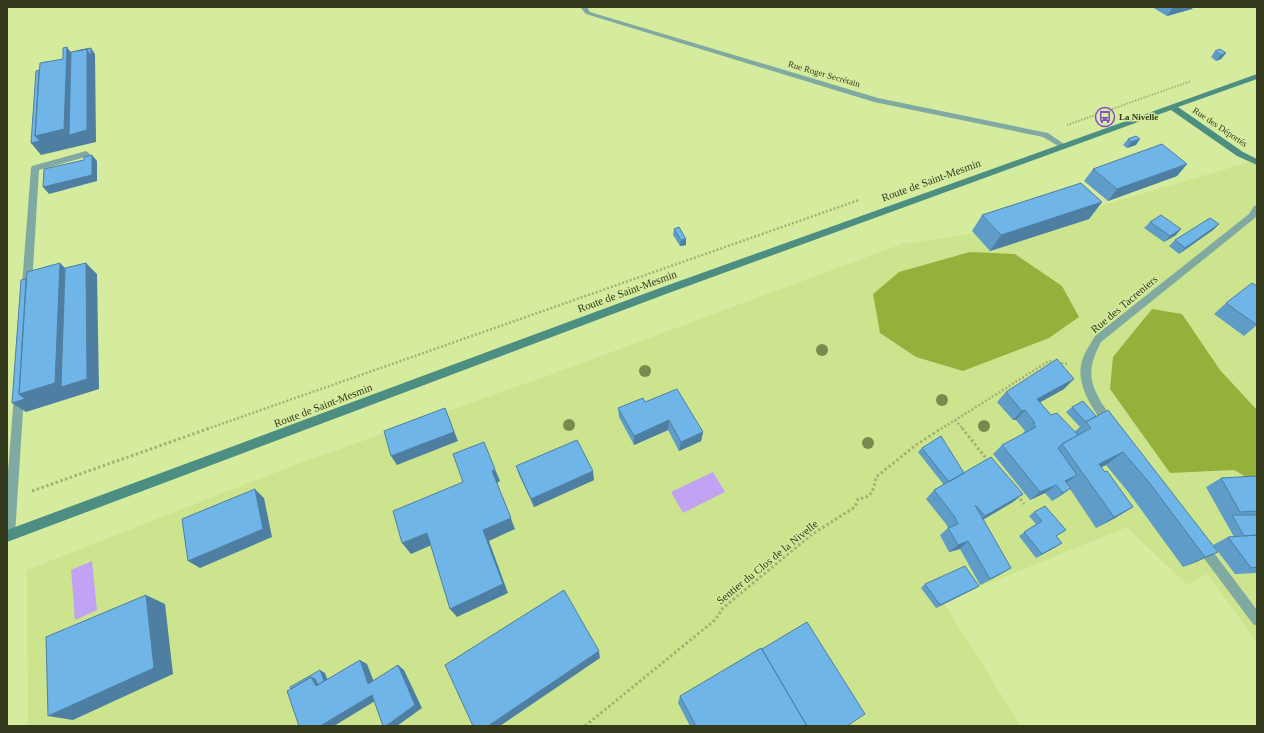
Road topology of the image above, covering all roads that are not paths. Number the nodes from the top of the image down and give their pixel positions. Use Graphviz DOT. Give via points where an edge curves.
graph roads {
  1 [pos="583,7"];
  2 [pos="1257,76"];
  3 [pos="1172,107"];
  4 [pos="1063,146"];
  5 [pos="86,154"];
  6 [pos="1257,162"];
  7 [pos="1257,208"];
  8 [pos="26,293"];
  9 [pos="20,388"];
  10 [pos="1117,434"];
  11 [pos="8,535"];
  12 [pos="1196,539"];
  13 [pos="1257,620"];
  1 -- 4 [label="street, Rue Roger Secrétain" via="588,13 752,64 877,100 1044,134"];
  2 -- 3 [label="main road, Route de Saint-Mesmin"];
  3 -- 4 [label="main road, Route de Saint-Mesmin"];
  3 -- 6 [label="main road, Rue des Déportés" via="1240,154"];
  4 -- 11 [label="main road, Route de Saint-Mesmin" via="663,290"];
  5 -- 8 [label="street" via="35,168"];
  7 -- 10 [label="street, Rue des Tacreniers" via="1252,216 1098,339 1086,367 1088,387"];
  9 -- 11 [label="street"];
  12 -- 13 [label="street"];
}
